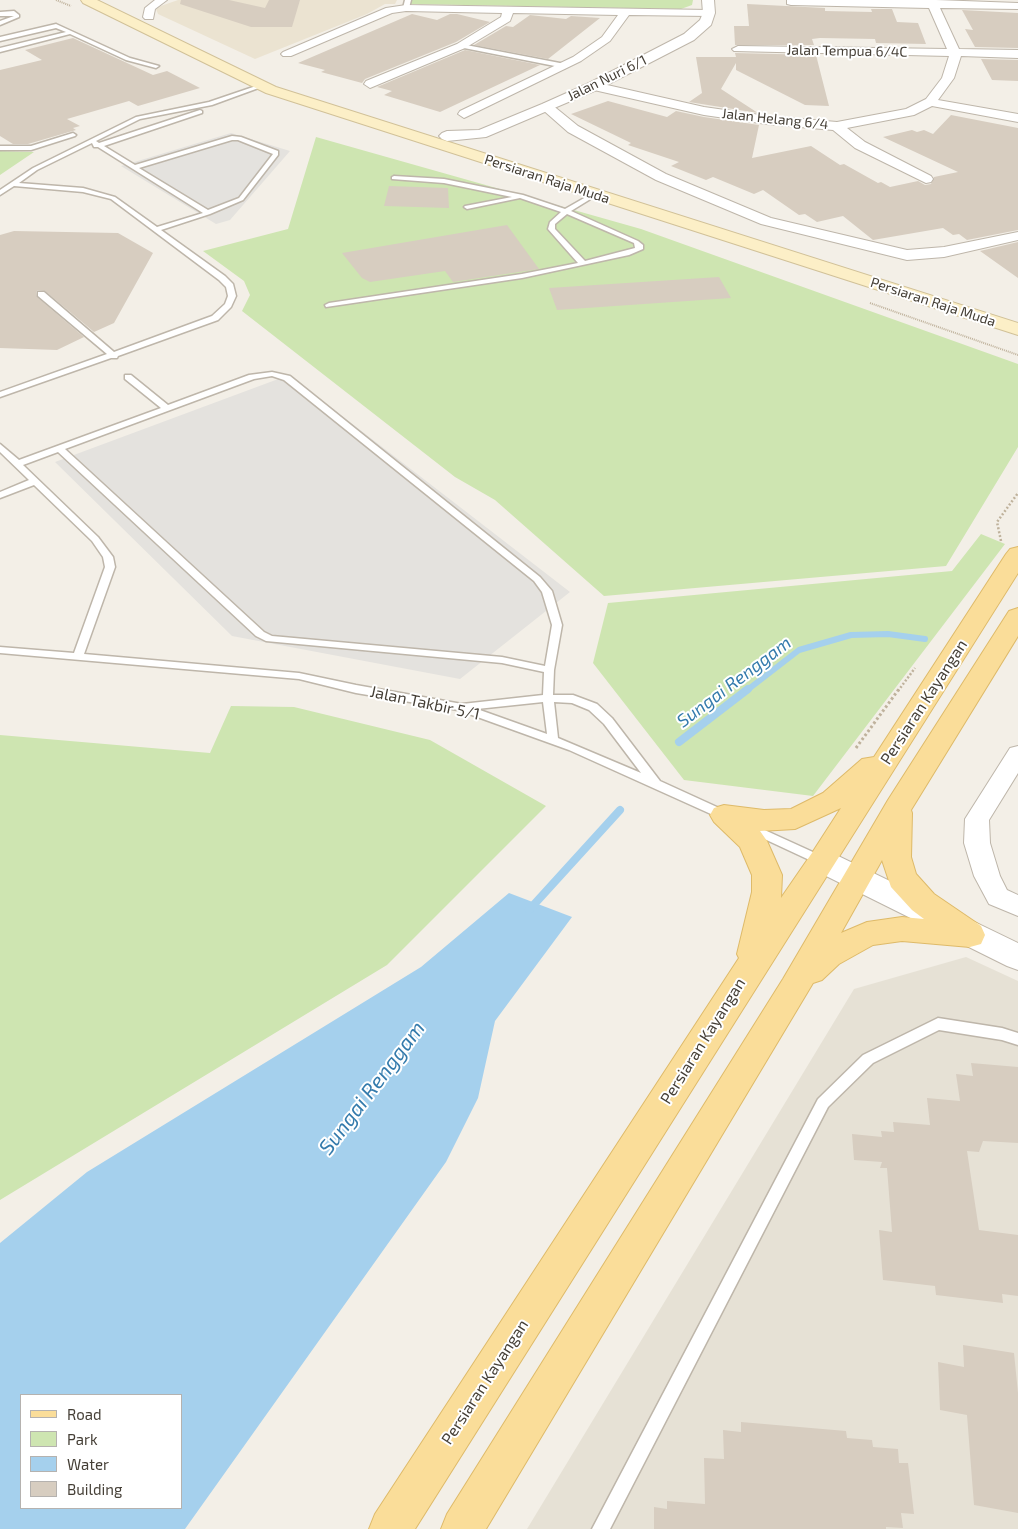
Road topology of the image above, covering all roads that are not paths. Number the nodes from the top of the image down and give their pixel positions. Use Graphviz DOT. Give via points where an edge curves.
graph roads {
  1 [pos="114,0"];
  2 [pos="162,0"];
  3 [pos="87,1"];
  4 [pos="792,2"];
  5 [pos="932,2"];
  6 [pos="407,4"];
  7 [pos="1018,6"];
  8 [pos="709,7"];
  9 [pos="509,9"];
  10 [pos="626,11"];
  11 [pos="0,14"];
  12 [pos="149,17"];
  13 [pos="0,23"];
  14 [pos="71,32"];
  15 [pos="0,39"];
  16 [pos="461,46"];
  17 [pos="216,47"];
  18 [pos="738,49"];
  19 [pos="0,50"];
  20 [pos="955,53"];
  21 [pos="287,54"];
  22 [pos="1018,54"];
  23 [pos="156,66"];
  24 [pos="565,66"];
  25 [pos="370,84"];
  26 [pos="594,86"];
  27 [pos="266,88"];
  28 [pos="930,102"];
  29 [pos="547,107"];
  30 [pos="464,114"];
  31 [pos="1018,118"];
  32 [pos="837,126"];
  33 [pos="73,135"];
  34 [pos="479,140"];
  35 [pos="96,144"];
  36 [pos="0,148"];
  37 [pos="134,167"];
  38 [pos="394,178"];
  39 [pos="926,179"];
  40 [pos="11,184"];
  41 [pos="0,193"];
  42 [pos="595,194"];
  43 [pos="523,197"];
  44 [pos="467,206"];
  45 [pos="566,211"];
  46 [pos="208,213"];
  47 [pos="155,230"];
  48 [pos="1018,236"];
  49 [pos="583,264"];
  50 [pos="41,294"];
  51 [pos="329,305"];
  52 [pos="1018,315"];
  53 [pos="1018,329"];
  54 [pos="114,356"];
  55 [pos="128,377"];
  56 [pos="0,395"];
  57 [pos="166,408"];
  58 [pos="0,447"];
  59 [pos="59,448"];
  60 [pos="17,464"];
  61 [pos="35,481"];
  62 [pos="0,495"];
  63 [pos="1010,551"];
  64 [pos="1018,616"];
  65 [pos="0,650"];
  66 [pos="77,658"];
  67 [pos="549,670"];
  68 [pos="548,698"];
  69 [pos="460,707"];
  70 [pos="553,739"];
  71 [pos="898,742"];
  72 [pos="1018,754"];
  73 [pos="657,785"];
  74 [pos="898,807"];
  75 [pos="724,815"];
  76 [pos="822,861"];
  77 [pos="858,879"];
  78 [pos="1008,901"];
  79 [pos="970,935"];
  80 [pos="1018,957"];
  81 [pos="750,968"];
  82 [pos="794,988"];
  83 [pos="1018,1039"];
  84 [pos="390,1529"];
  85 [pos="462,1529"];
  86 [pos="601,1529"];
  1 -- 12 [label="main road"];
  2 -- 12 [label="street" via="150,8"];
  3 -- 27 [label="main road, Persiaran Raja Muda"];
  4 -- 5 [label="street"];
  5 -- 7 [label="street"];
  5 -- 20 [label="street"];
  6 -- 9 [label="street"];
  6 -- 21 [label="street"];
  8 -- 10 [label="street"];
  8 -- 26 [label="street, Jalan Nuri 6/1" via="706,22 689,38"];
  9 -- 10 [label="street"];
  9 -- 16 [label="street" via="506,19"];
  10 -- 24 [label="street" via="606,39"];
  11 -- 13 [label="lane" via="14,13 17,16"];
  12 -- 17 [label="main road"];
  14 -- 15 [label="lane" via="56,26"];
  14 -- 19 [label="lane"];
  14 -- 23 [label="lane" via="128,59"];
  16 -- 24 [label="lane"];
  16 -- 25 [label="street"];
  18 -- 20 [label="street, Jalan Tempua 6/4C"];
  20 -- 22 [label="street, Jalan Tempua 6/4C"];
  20 -- 28 [label="street, Jalan Helang 6/4" via="948,78"];
  24 -- 30 [label="street"];
  26 -- 29 [label="street, Jalan Nuri 6/1"];
  26 -- 32 [label="street, Jalan Helang 6/4" via="704,111"];
  27 -- 34 [label="main road, Persiaran Raja Muda" via="290,80 447,136"];
  27 -- 35 [label="lane"];
  27 -- 35 [label="lane" via="210,104 138,118"];
  27 -- 42 [label="main road, Persiaran Raja Muda"];
  28 -- 31 [label="street"];
  28 -- 32 [label="street, Jalan Helang 6/4" via="903,114"];
  29 -- 34 [label="street, Jalan Nuri 6/1"];
  29 -- 48 [label="street" via="573,129 661,177 766,221 907,255 944,252"];
  32 -- 39 [label="street" via="860,144"];
  33 -- 36 [label="lane" via="31,148"];
  34 -- 52 [label="main road, Persiaran Raja Muda"];
  35 -- 37 [label="lane"];
  35 -- 40 [label="lane" via="35,169"];
  37 -- 46 [label="lane"];
  37 -- 46 [label="lane" via="232,138 276,152 241,199"];
  38 -- 43 [label="lane" via="444,181"];
  40 -- 41 [label="lane"];
  40 -- 47 [label="lane" via="101,194 113,198"];
  42 -- 45 [label="lane"];
  42 -- 53 [label="main road, Persiaran Raja Muda"];
  43 -- 44 [label="lane"];
  43 -- 45 [label="lane"];
  45 -- 49 [label="lane" via="552,223 551,229"];
  45 -- 49 [label="lane" via="640,245 630,253"];
  46 -- 47 [label="lane"];
  47 -- 54 [label="lane" via="222,278 230,286 232,296 215,318"];
  49 -- 51 [label="lane" via="482,283"];
  50 -- 54 [label="lane"];
  54 -- 56 [label="lane"];
  55 -- 57 [label="lane"];
  57 -- 59 [label="lane"];
  57 -- 67 [label="lane" via="252,377 272,374 287,378 537,579 547,591 557,625"];
  58 -- 60 [label="lane"];
  59 -- 60 [label="lane"];
  59 -- 67 [label="lane" via="260,634 270,639 502,660"];
  60 -- 61 [label="lane"];
  61 -- 62 [label="lane"];
  61 -- 66 [label="lane" via="108,557 110,567"];
  63 -- 71 [label="main road, Persiaran Kayangan"];
  64 -- 74 [label="main road, Persiaran Kayangan"];
  65 -- 66 [label="lane, Jalan Takbir 5/1"];
  66 -- 69 [label="lane, Jalan Takbir 5/1" via="299,676"];
  67 -- 68 [label="lane"];
  68 -- 69 [label="lane"];
  68 -- 70 [label="lane"];
  68 -- 73 [label="lane" via="573,699 593,707 608,721"];
  69 -- 70 [label="lane, Jalan Takbir 5/1"];
  70 -- 73 [label="lane, Jalan Takbir 5/1"];
  71 -- 75 [label="main road" via="833,800 795,818 764,821"];
  71 -- 76 [label="main road, Persiaran Kayangan"];
  72 -- 78 [label="street" via="976,819 978,843 988,876"];
  73 -- 75 [label="lane, Jalan Takbir 5/1"];
  74 -- 77 [label="main road, Persiaran Kayangan"];
  74 -- 79 [label="main road" via="896,856 902,879 924,902"];
  75 -- 76 [label="lane, Jalan Takbir 5/1"];
  75 -- 81 [label="main road" via="752,841 767,875"];
  76 -- 77 [label="street"];
  76 -- 81 [label="main road, Persiaran Kayangan"];
  77 -- 79 [label="street"];
  77 -- 82 [label="main road, Persiaran Kayangan"];
  79 -- 80 [label="street"];
  79 -- 82 [label="main road" via="902,929 867,934 828,954"];
  81 -- 84 [label="main road, Persiaran Kayangan"];
  82 -- 85 [label="main road, Persiaran Kayangan"];
  83 -- 86 [label="lane" via="938,1024 868,1058 823,1103"];
}
